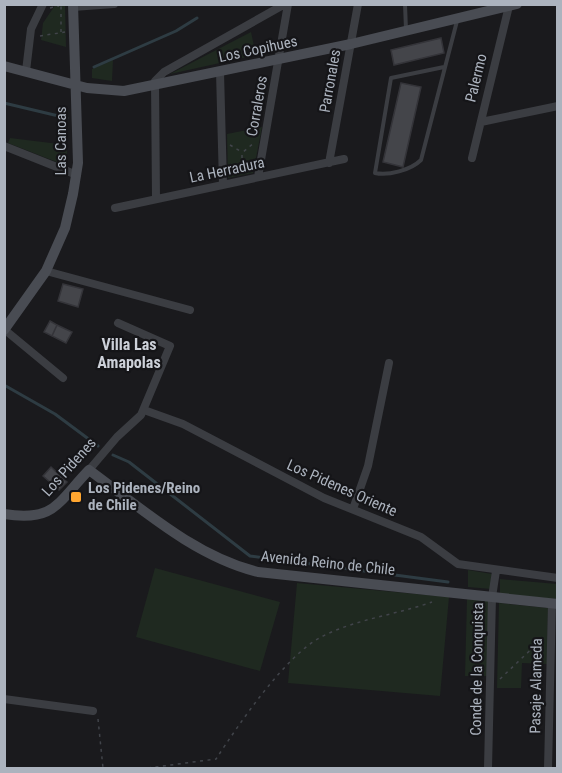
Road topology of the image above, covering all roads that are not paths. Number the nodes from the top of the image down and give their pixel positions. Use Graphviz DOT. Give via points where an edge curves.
graph roads {
  1 [pos="114,4"];
  2 [pos="286,4"];
  3 [pos="358,4"];
  4 [pos="405,4"];
  5 [pos="66,5"];
  6 [pos="512,5"];
  7 [pos="42,8"];
  8 [pos="458,17"];
  9 [pos="406,30"];
  10 [pos="351,44"];
  11 [pos="279,59"];
  12 [pos="4,66"];
  13 [pos="444,67"];
  14 [pos="26,71"];
  15 [pos="220,72"];
  16 [pos="76,84"];
  17 [pos="153,87"];
  18 [pos="558,106"];
  19 [pos="481,122"];
  20 [pos="4,146"];
  21 [pos="472,158"];
  22 [pos="344,159"];
  23 [pos="329,163"];
  24 [pos="77,175"];
  25 [pos="258,177"];
  26 [pos="223,184"];
  27 [pos="156,199"];
  28 [pos="115,208"];
  29 [pos="46,271"];
  30 [pos="190,310"];
  31 [pos="118,322"];
  32 [pos="5,330"];
  33 [pos="389,363"];
  34 [pos="63,378"];
  35 [pos="144,410"];
  36 [pos="89,470"];
  37 [pos="353,509"];
  38 [pos="4,514"];
  39 [pos="496,571"];
  40 [pos="558,578"];
  41 [pos="492,597"];
  42 [pos="555,604"];
  43 [pos="4,699"];
  44 [pos="93,711"];
  45 [pos="488,768"];
  46 [pos="548,768"];
  1 -- 5 [label="street"];
  2 -- 11 [label="street, Corraleros"];
  2 -- 17 [label="street" via="164,72"];
  3 -- 10 [label="street, Parronales"];
  4 -- 9 [label="lane"];
  5 -- 16 [label="street, Las Canoas" via="74,30"];
  6 -- 8 [label="street, Los Copihues"];
  6 -- 19 [label="street, Palermo"];
  7 -- 14 [label="street" via="33,23"];
  8 -- 9 [label="street, Los Copihues"];
  8 -- 13 [label="lane"];
  9 -- 10 [label="street, Los Copihues"];
  10 -- 11 [label="street, Los Copihues"];
  10 -- 23 [label="street, Parronales"];
  11 -- 15 [label="street, Los Copihues"];
  11 -- 25 [label="street, Corraleros"];
  12 -- 14 [label="street, Los Copihues"];
  13 -- 13 [label="lane" via="421,160 409,168 375,173 391,78"];
  14 -- 16 [label="street, Los Copihues"];
  15 -- 17 [label="street, Los Copihues"];
  15 -- 26 [label="street"];
  16 -- 17 [label="street, Los Copihues" via="110,91"];
  16 -- 24 [label="street, Las Canoas"];
  17 -- 27 [label="street"];
  18 -- 19 [label="street"];
  19 -- 21 [label="street, Palermo"];
  20 -- 24 [label="street"];
  22 -- 23 [label="street, La Herradura"];
  23 -- 25 [label="street, La Herradura"];
  24 -- 29 [label="street, Las Canoas" via="65,228"];
  25 -- 26 [label="street, La Herradura"];
  26 -- 27 [label="street, La Herradura"];
  27 -- 28 [label="street, La Herradura"];
  29 -- 30 [label="street"];
  29 -- 32 [label="street, Las Canoas"];
  31 -- 35 [label="street" via="170,346"];
  32 -- 34 [label="street"];
  33 -- 37 [label="street" via="368,466"];
  35 -- 36 [label="street, Los Pidenes"];
  35 -- 37 [label="street, Los Pidenes Oriente" via="183,424 300,486"];
  36 -- 38 [label="street, Los Pidenes" via="45,513 30,518"];
  36 -- 41 [label="street, Avenida Reino de Chile" via="194,545 241,567"];
  37 -- 39 [label="street, Los Pidenes Oriente" via="421,537 458,564"];
  39 -- 40 [label="street"];
  39 -- 41 [label="street, Conde de la Conquista"];
  41 -- 42 [label="street, Avenida Reino de Chile"];
  41 -- 45 [label="street, Conde de la Conquista"];
  42 -- 46 [label="street, Pasaje Alameda"];
  43 -- 44 [label="street"];
}
